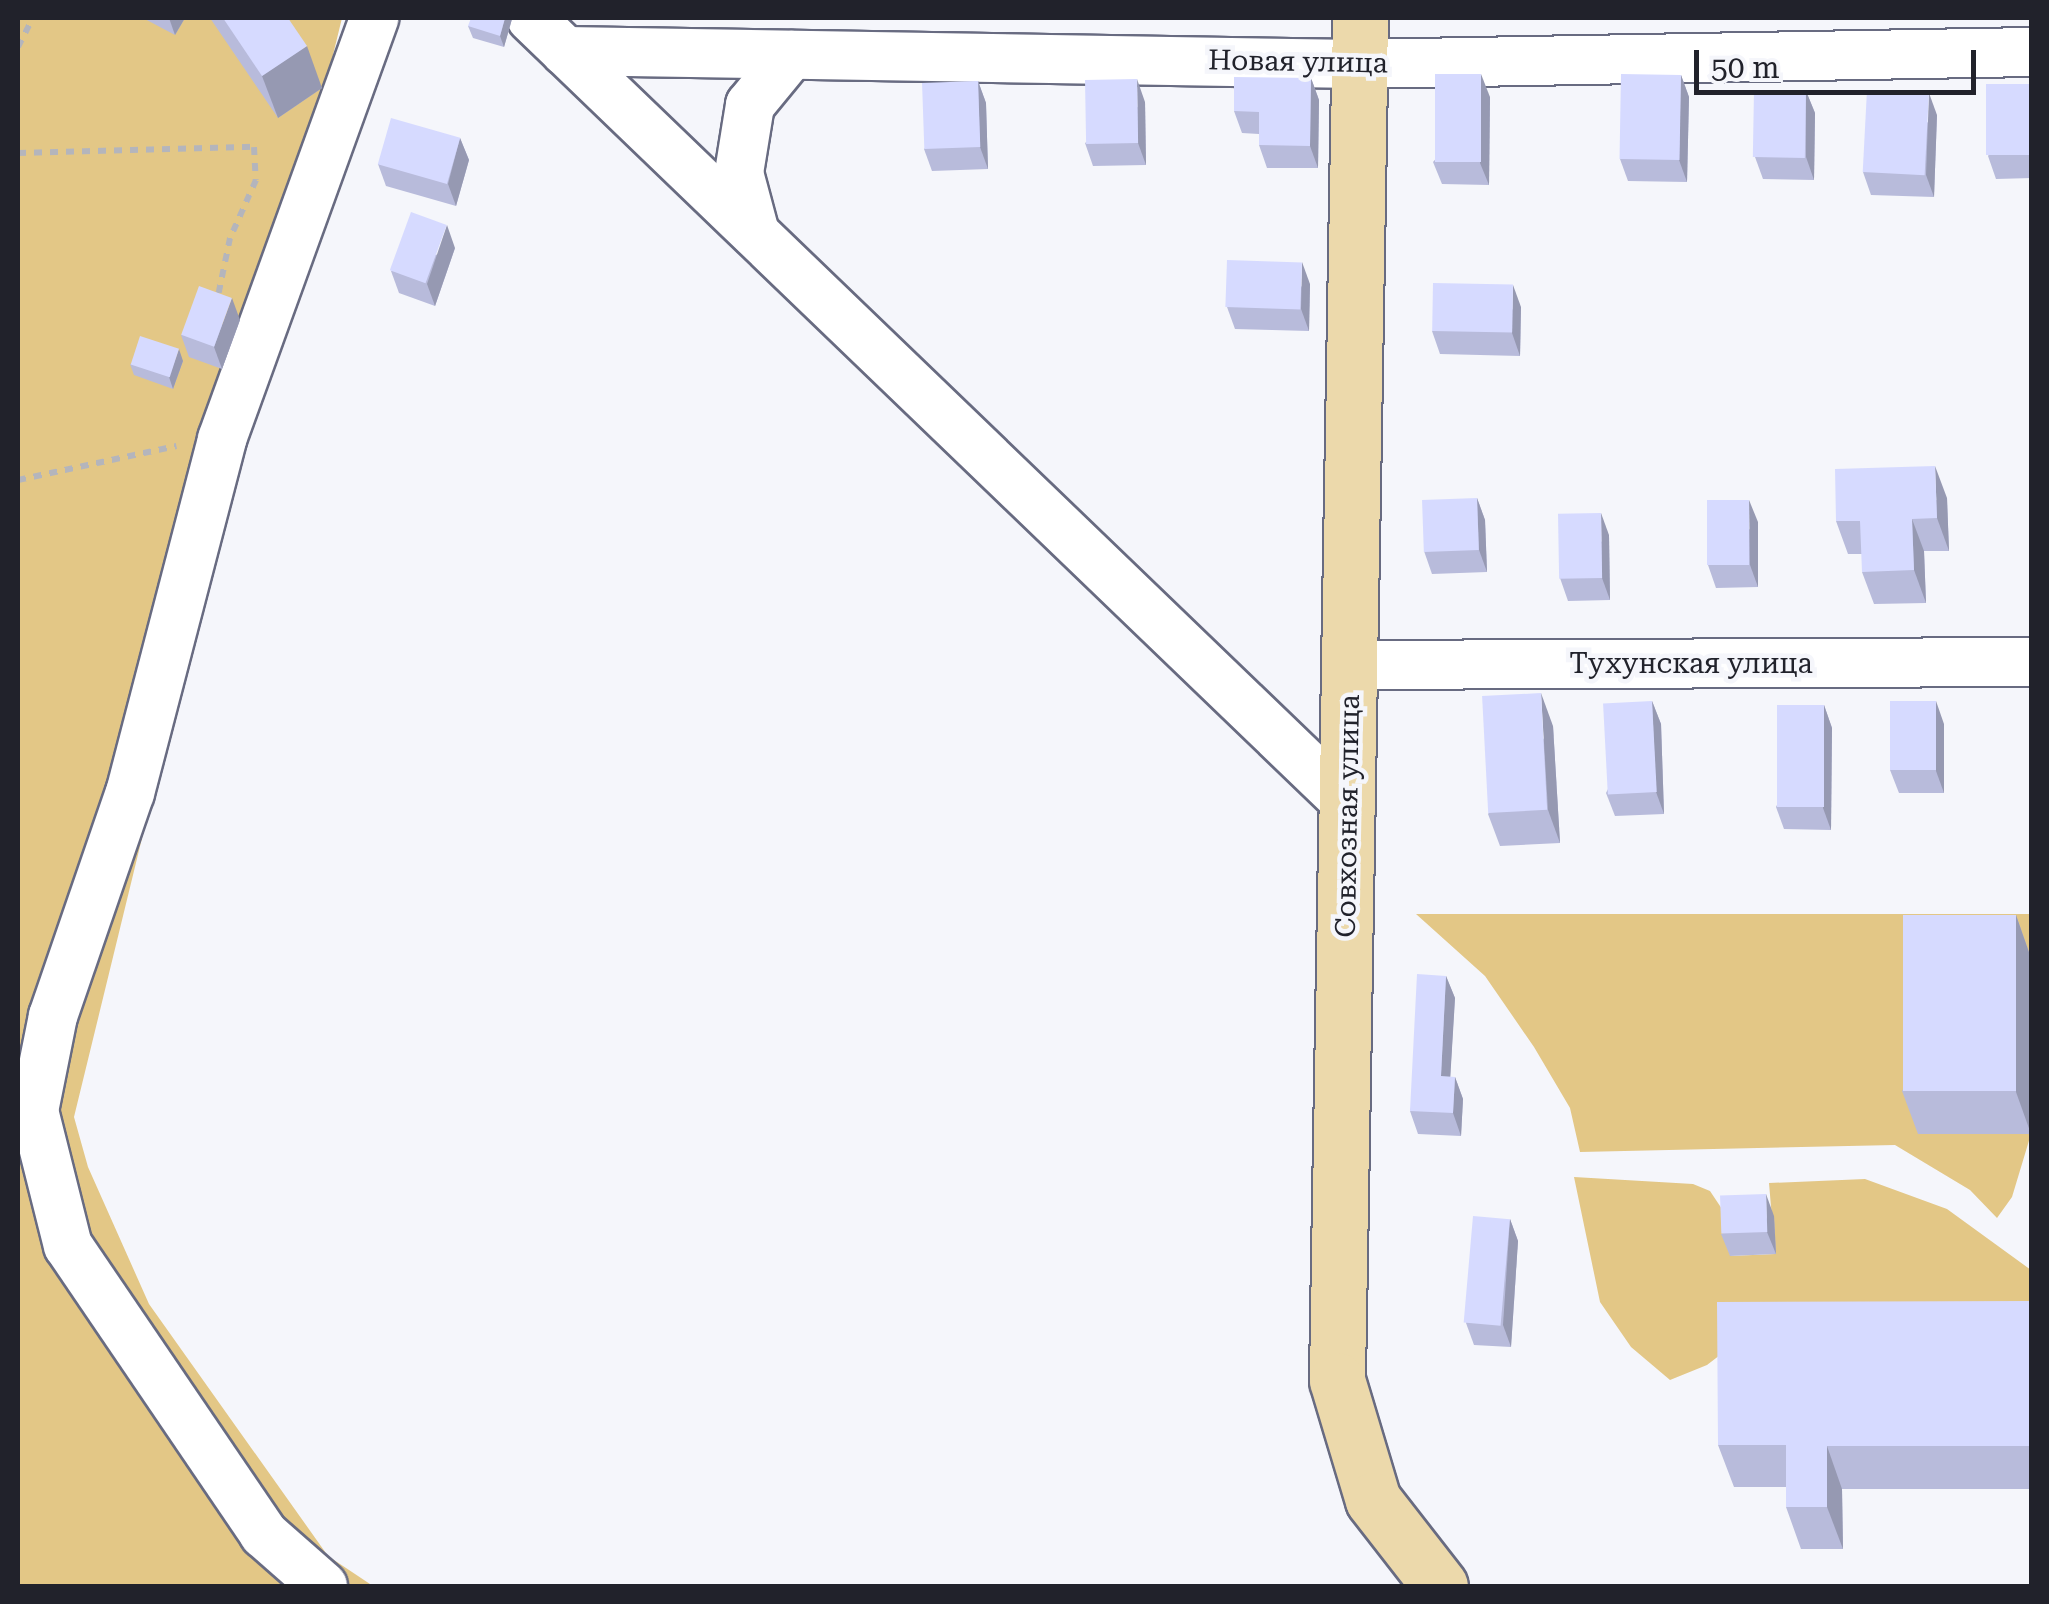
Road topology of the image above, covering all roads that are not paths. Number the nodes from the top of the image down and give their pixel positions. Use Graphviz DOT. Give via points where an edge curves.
graph roads {
  1 [pos="374,18"];
  2 [pos="531,18"];
  3 [pos="625,35"];
  4 [pos="1359,41"];
  5 [pos="565,51"];
  6 [pos="2032,52"];
  7 [pos="791,54"];
  8 [pos="636,119"];
  9 [pos="754,233"];
  10 [pos="2032,662"];
  11 [pos="1351,665"];
  12 [pos="1349,805"];
  13 [pos="35,1029"];
  14 [pos="26,1101"];
  15 [pos="323,1586"];
  16 [pos="1440,1586"];
  1 -- 13 [label="street" via="222,440 130,793"];
  2 -- 5 [label="street"];
  3 -- 5 [label="street, Новая улица"];
  3 -- 7 [label="street, Новая улица"];
  3 -- 8 [label="street"];
  4 -- 6 [label="street, Новая улица"];
  4 -- 7 [label="street, Новая улица"];
  4 -- 11 [label="main road, Совхозная улица"];
  5 -- 8 [label="street"];
  7 -- 9 [label="street" via="750,105 739,173"];
  8 -- 9 [label="street"];
  9 -- 12 [label="street"];
  10 -- 11 [label="street, Тухунская улица"];
  11 -- 12 [label="main road, Совхозная улица"];
  12 -- 16 [label="main road, Совхозная улица" via="1337,1380 1373,1500"];
  13 -- 14 [label="street"];
  14 -- 15 [label="street" via="68,1246 264,1534"];
}
